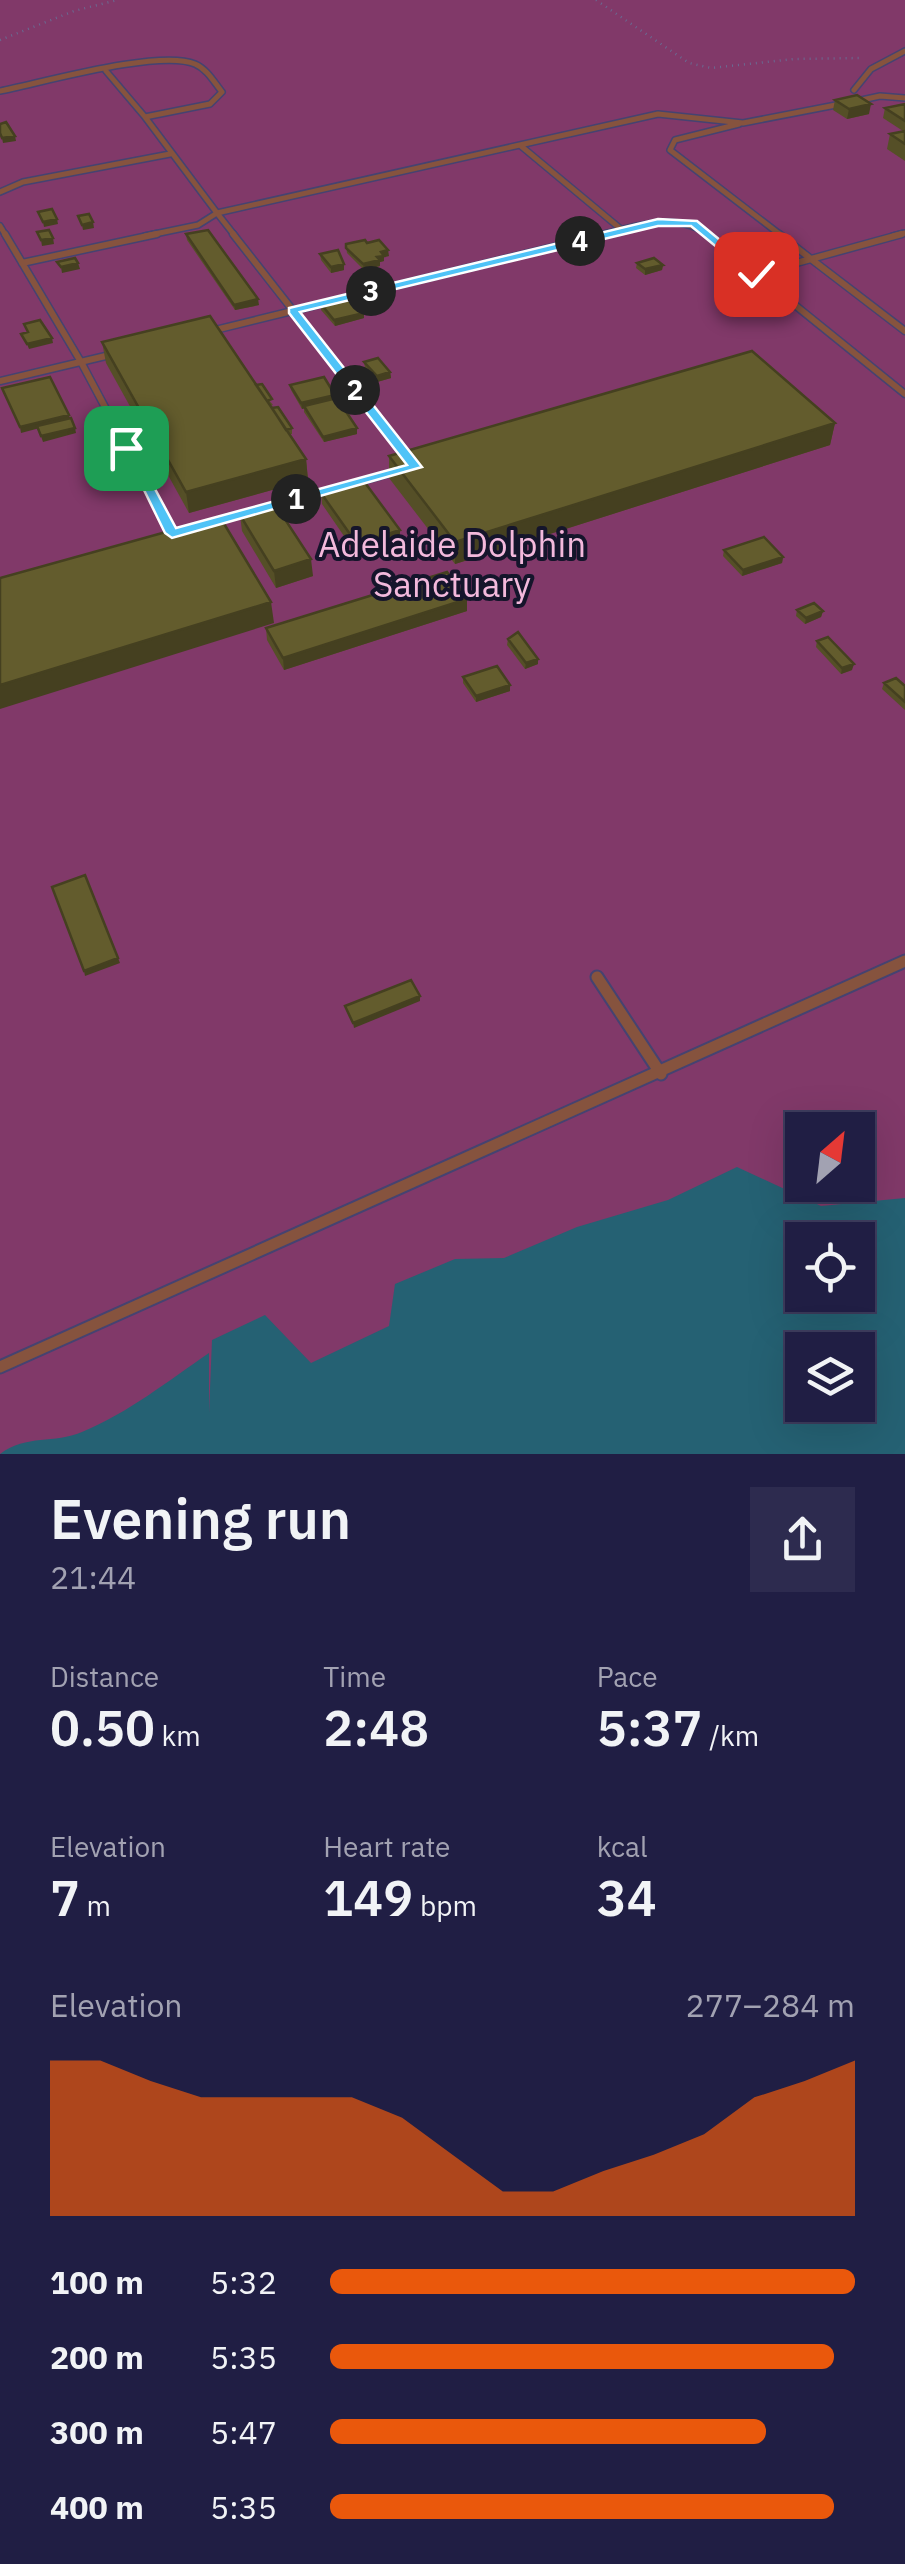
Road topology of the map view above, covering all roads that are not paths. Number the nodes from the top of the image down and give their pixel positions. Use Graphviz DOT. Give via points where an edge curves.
graph roads {
  1 [pos="905,51"];
  2 [pos="106,71"];
  3 [pos="854,90"];
  4 [pos="0,91"];
  5 [pos="905,98"];
  6 [pos="146,117"];
  7 [pos="743,124"];
  8 [pos="521,146"];
  9 [pos="170,154"];
  10 [pos="0,192"];
  11 [pos="217,213"];
  12 [pos="694,223"];
  13 [pos="0,226"];
  14 [pos="622,230"];
  15 [pos="905,233"];
  16 [pos="810,259"];
  17 [pos="22,263"];
  18 [pos="756,274"];
  19 [pos="293,310"];
  20 [pos="905,330"];
  21 [pos="196,334"];
  22 [pos="120,352"];
  23 [pos="81,362"];
  24 [pos="0,382"];
  25 [pos="905,394"];
  26 [pos="905,961"];
  27 [pos="598,978"];
  28 [pos="661,1074"];
  29 [pos="0,1367"];
  1 -- 3 [label="lane" via="870,70"];
  2 -- 4 [label="lane"];
  2 -- 6 [label="lane"];
  2 -- 6 [label="lane" via="190,62 222,92 210,104"];
  5 -- 7 [label="lane" via="880,96"];
  6 -- 9 [label="lane"];
  7 -- 8 [label="lane" via="658,114"];
  7 -- 16 [label="lane" via="675,140 670,150"];
  8 -- 11 [label="lane"];
  8 -- 14 [label="lane"];
  9 -- 10 [label="lane"];
  9 -- 11 [label="lane"];
  11 -- 17 [label="lane" via="198,225"];
  11 -- 19 [label="lane"];
  12 -- 14 [label="lane"];
  12 -- 18 [label="lane"];
  13 -- 17 [label="lane"];
  14 -- 19 [label="lane"];
  15 -- 16 [label="lane"];
  16 -- 18 [label="lane"];
  16 -- 20 [label="lane"];
  17 -- 23 [label="lane"];
  18 -- 25 [label="lane"];
  19 -- 21 [label="lane"];
  19 -- 23 [label="lane" via="416,467 172,533"];
  22 -- 23 [label="lane"];
  23 -- 24 [label="lane"];
  26 -- 28 [label="lane"];
  27 -- 28 [label="lane"];
  28 -- 29 [label="lane"];
}
